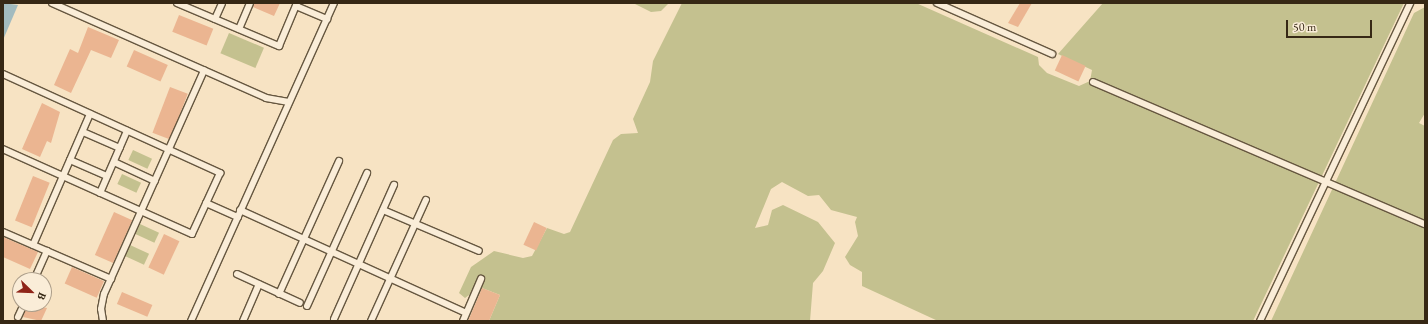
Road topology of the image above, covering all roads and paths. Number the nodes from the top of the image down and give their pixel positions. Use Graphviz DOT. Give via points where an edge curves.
graph roads {
  1 [pos="52,3"];
  2 [pos="177,3"];
  3 [pos="222,3"];
  4 [pos="250,3"];
  5 [pos="334,3"];
  6 [pos="937,3"];
  7 [pos="1410,3"];
  8 [pos="296,4"];
  9 [pos="215,19"];
  10 [pos="327,19"];
  11 [pos="239,29"];
  12 [pos="1052,54"];
  13 [pos="204,70"];
  14 [pos="3,74"];
  15 [pos="1093,82"];
  16 [pos="289,102"];
  17 [pos="90,114"];
  18 [pos="127,131"];
  19 [pos="83,132"];
  20 [pos="120,148"];
  21 [pos="3,149"];
  22 [pos="169,149"];
  23 [pos="70,160"];
  24 [pos="339,161"];
  25 [pos="114,162"];
  26 [pos="367,173"];
  27 [pos="63,176"];
  28 [pos="107,176"];
  29 [pos="1326,180"];
  30 [pos="155,181"];
  31 [pos="394,185"];
  32 [pos="100,193"];
  33 [pos="426,200"];
  34 [pos="206,203"];
  35 [pos="240,210"];
  36 [pos="383,210"];
  37 [pos="142,212"];
  38 [pos="238,217"];
  39 [pos="416,224"];
  40 [pos="1425,224"];
  41 [pos="3,232"];
  42 [pos="304,239"];
  43 [pos="33,245"];
  44 [pos="47,251"];
  45 [pos="479,251"];
  46 [pos="332,252"];
  47 [pos="359,264"];
  48 [pos="38,272"];
  49 [pos="237,274"];
  50 [pos="390,278"];
  51 [pos="111,279"];
  52 [pos="481,279"];
  53 [pos="259,284"];
  54 [pos="279,294"];
  55 [pos="300,303"];
  56 [pos="307,306"];
  57 [pos="21,312"];
  58 [pos="466,313"];
  59 [pos="18,318"];
  60 [pos="334,318"];
  61 [pos="103,321"];
  62 [pos="191,321"];
  63 [pos="243,321"];
  64 [pos="371,321"];
  65 [pos="463,321"];
  66 [pos="1260,321"];
  1 -- 13 [label="lane"];
  2 -- 9 [label="lane"];
  3 -- 9 [label="lane"];
  4 -- 11 [label="lane"];
  5 -- 10 [label="lane"];
  6 -- 12 [label="lane"];
  7 -- 29 [label="lane"];
  8 -- 10 [label="lane"];
  8 -- 11 [label="lane" via="278,46"];
  9 -- 11 [label="lane"];
  10 -- 16 [label="lane"];
  13 -- 16 [label="lane" via="266,98"];
  13 -- 22 [label="lane"];
  14 -- 17 [label="lane"];
  15 -- 29 [label="lane"];
  16 -- 35 [label="lane"];
  17 -- 18 [label="lane"];
  17 -- 19 [label="lane"];
  18 -- 20 [label="lane"];
  18 -- 22 [label="lane"];
  19 -- 20 [label="lane"];
  19 -- 23 [label="lane"];
  20 -- 25 [label="lane"];
  21 -- 27 [label="lane"];
  22 -- 30 [label="lane"];
  22 -- 34 [label="lane" via="220,173"];
  23 -- 27 [label="lane"];
  23 -- 28 [label="lane"];
  24 -- 42 [label="lane"];
  25 -- 28 [label="lane"];
  25 -- 30 [label="lane"];
  26 -- 46 [label="lane"];
  27 -- 32 [label="lane"];
  27 -- 43 [label="lane"];
  28 -- 32 [label="lane"];
  29 -- 40 [label="lane"];
  29 -- 66 [label="lane"];
  30 -- 37 [label="lane"];
  31 -- 36 [label="lane"];
  32 -- 37 [label="lane"];
  33 -- 39 [label="lane"];
  34 -- 37 [label="lane" via="192,234"];
  34 -- 38 [label="lane"];
  35 -- 38 [label="lane"];
  35 -- 42 [label="lane"];
  36 -- 39 [label="lane"];
  36 -- 47 [label="lane"];
  37 -- 51 [label="lane"];
  38 -- 62 [label="lane"];
  39 -- 45 [label="lane"];
  39 -- 50 [label="lane"];
  41 -- 43 [label="lane"];
  42 -- 46 [label="lane"];
  42 -- 54 [label="lane"];
  43 -- 44 [label="lane"];
  44 -- 48 [label="lane"];
  44 -- 51 [label="lane"];
  46 -- 47 [label="lane"];
  46 -- 56 [label="lane"];
  47 -- 50 [label="lane"];
  47 -- 60 [label="lane"];
  49 -- 53 [label="lane"];
  50 -- 58 [label="lane"];
  50 -- 64 [label="lane"];
  51 -- 61 [label="lane" via="102,302"];
  52 -- 58 [label="lane"];
  53 -- 54 [label="lane"];
  53 -- 63 [label="lane"];
  54 -- 55 [label="lane"];
  57 -- 59 [label="lane"];
  58 -- 65 [label="lane"];
}
